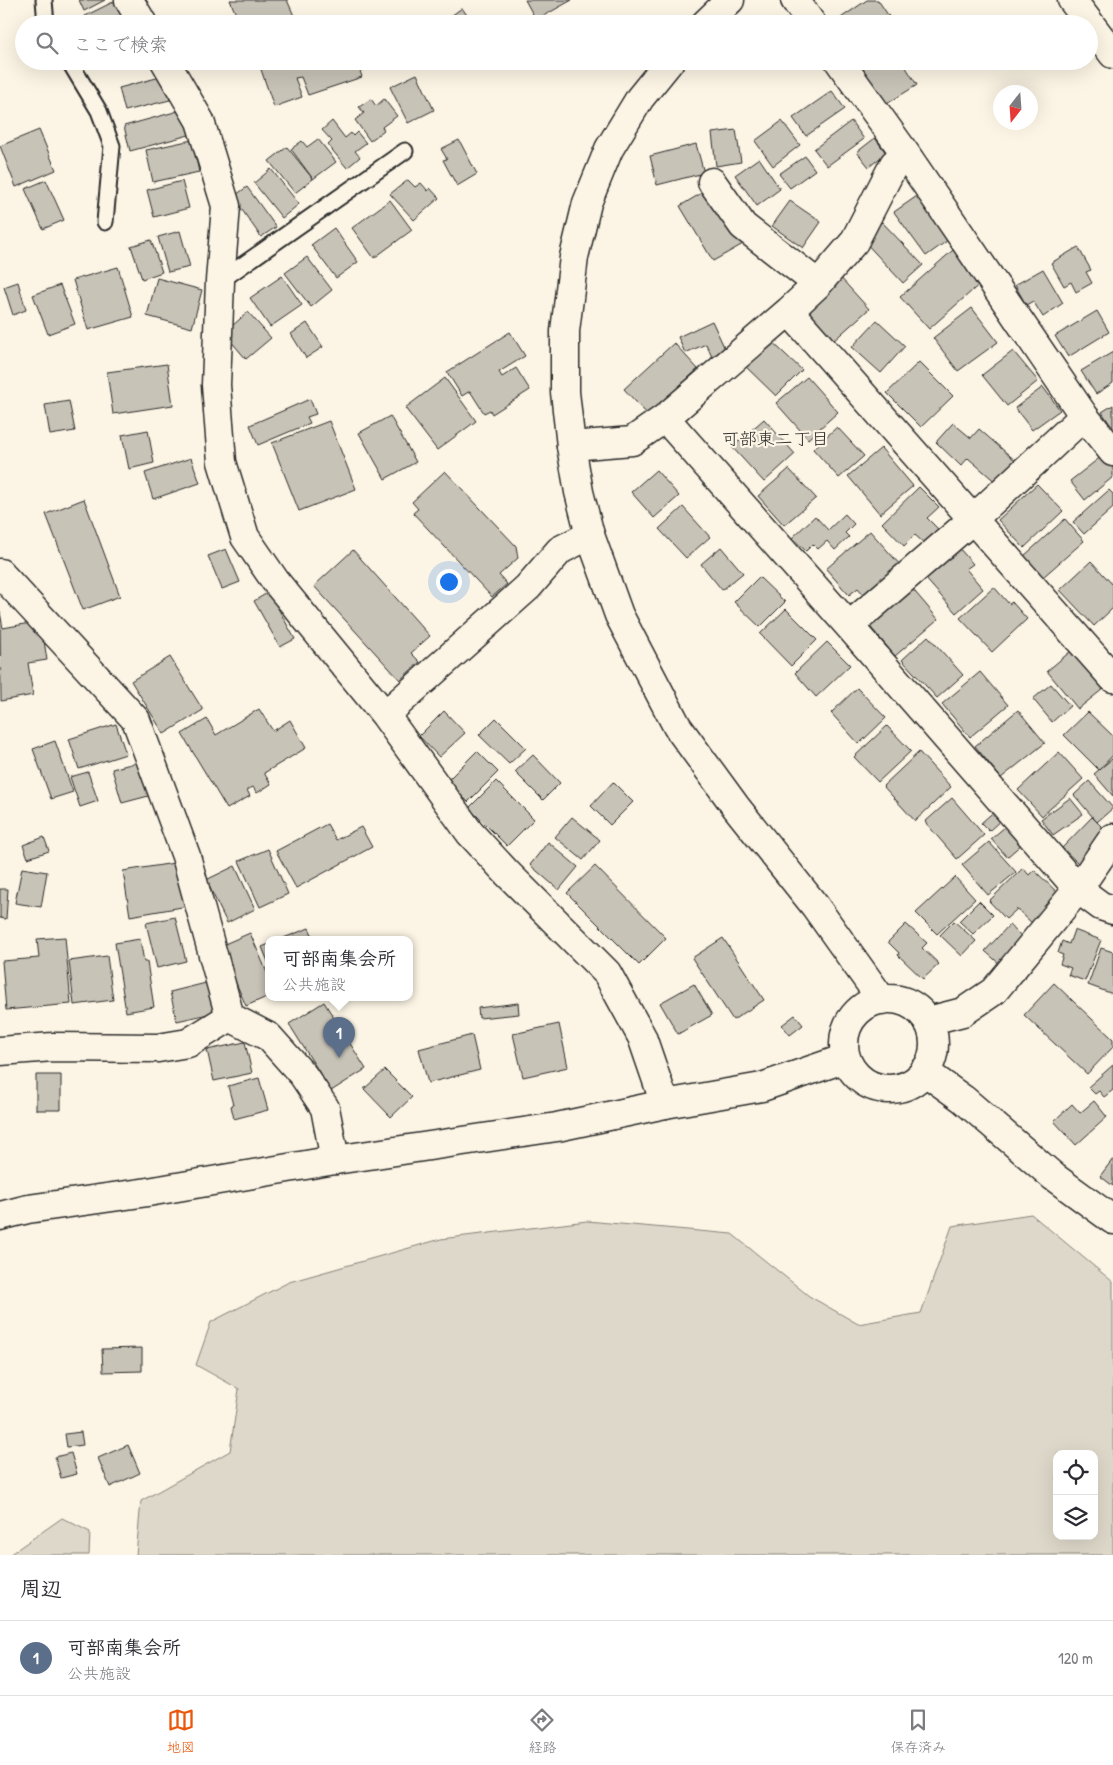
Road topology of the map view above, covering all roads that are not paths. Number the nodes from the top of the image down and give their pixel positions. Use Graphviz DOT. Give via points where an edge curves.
graph roads {
  1 [pos="44,0"];
  2 [pos="129,0"];
  3 [pos="730,0"];
  4 [pos="1072,0"];
  5 [pos="45,15"];
  6 [pos="138,15"];
  7 [pos="714,15"];
  8 [pos="1083,15"];
  9 [pos="1098,34"];
  10 [pos="1113,54"];
  11 [pos="74,70"];
  12 [pos="170,70"];
  13 [pos="663,70"];
  14 [pos="845,70"];
  15 [pos="406,151"];
  16 [pos="905,153"];
  17 [pos="712,182"];
  18 [pos="105,222"];
  19 [pos="220,281"];
  20 [pos="818,284"];
  21 [pos="789,311"];
  22 [pos="1084,416"];
  23 [pos="665,418"];
  24 [pos="571,446"];
  25 [pos="1113,452"];
  26 [pos="972,520"];
  27 [pos="590,535"];
  28 [pos="0,572"];
  29 [pos="849,626"];
  30 [pos="1113,678"];
  31 [pos="385,716"];
  32 [pos="1113,838"];
  33 [pos="1078,889"];
  34 [pos="1113,910"];
  35 [pos="882,1000"];
  36 [pos="230,1017"];
  37 [pos="928,1021"];
  38 [pos="0,1051"];
  39 [pos="846,1058"];
  40 [pos="924,1071"];
  41 [pos="664,1104"];
  42 [pos="335,1160"];
  43 [pos="0,1216"];
  44 [pos="1113,1220"];
  1 -- 5 [label="lane"];
  2 -- 6 [label="street"];
  3 -- 7 [label="street"];
  4 -- 8 [label="street"];
  9 -- 10 [label="street"];
  11 -- 18 [label="lane" via="99,111 112,146"];
  12 -- 19 [label="street" via="200,121 226,206"];
  13 -- 24 [label="street" via="640,98 609,149 587,203 574,257 565,331 565,392"];
  14 -- 16 [label="street"];
  15 -- 19 [label="lane"];
  16 -- 20 [label="street" via="894,164 854,242"];
  16 -- 22 [label="street"];
  17 -- 20 [label="street" via="743,226"];
  19 -- 31 [label="street" via="216,385 222,462 245,537 276,582"];
  20 -- 21 [label="street"];
  21 -- 23 [label="street"];
  21 -- 26 [label="street"];
  22 -- 25 [label="street"];
  22 -- 26 [label="street"];
  23 -- 24 [label="street" via="632,442"];
  23 -- 29 [label="street"];
  24 -- 27 [label="street"];
  26 -- 29 [label="street"];
  26 -- 30 [label="street"];
  27 -- 31 [label="street" via="560,550 528,587"];
  27 -- 35 [label="street" via="619,615 677,726 815,906"];
  28 -- 36 [label="street" via="136,720 186,856"];
  29 -- 33 [label="street"];
  31 -- 41 [label="street" via="470,833 607,973 642,1037"];
  32 -- 33 [label="street"];
  33 -- 34 [label="street" via="1101,906"];
  33 -- 37 [label="street" via="994,991 963,1012"];
  35 -- 37 [label="street" via="908,1004"];
  35 -- 39 [label="street" via="859,1010 850,1021 845,1033"];
  36 -- 38 [label="street" via="188,1043 158,1048 53,1046"];
  36 -- 42 [label="street" via="269,1037 302,1075 325,1108"];
  37 -- 40 [label="street" via="934,1049"];
  39 -- 40 [label="street" via="853,1072 878,1088 894,1089 908,1085"];
  39 -- 41 [label="street" via="762,1087"];
  40 -- 44 [label="street" via="963,1099 1054,1177"];
  41 -- 42 [label="street" via="557,1126"];
  42 -- 43 [label="street"];
}
